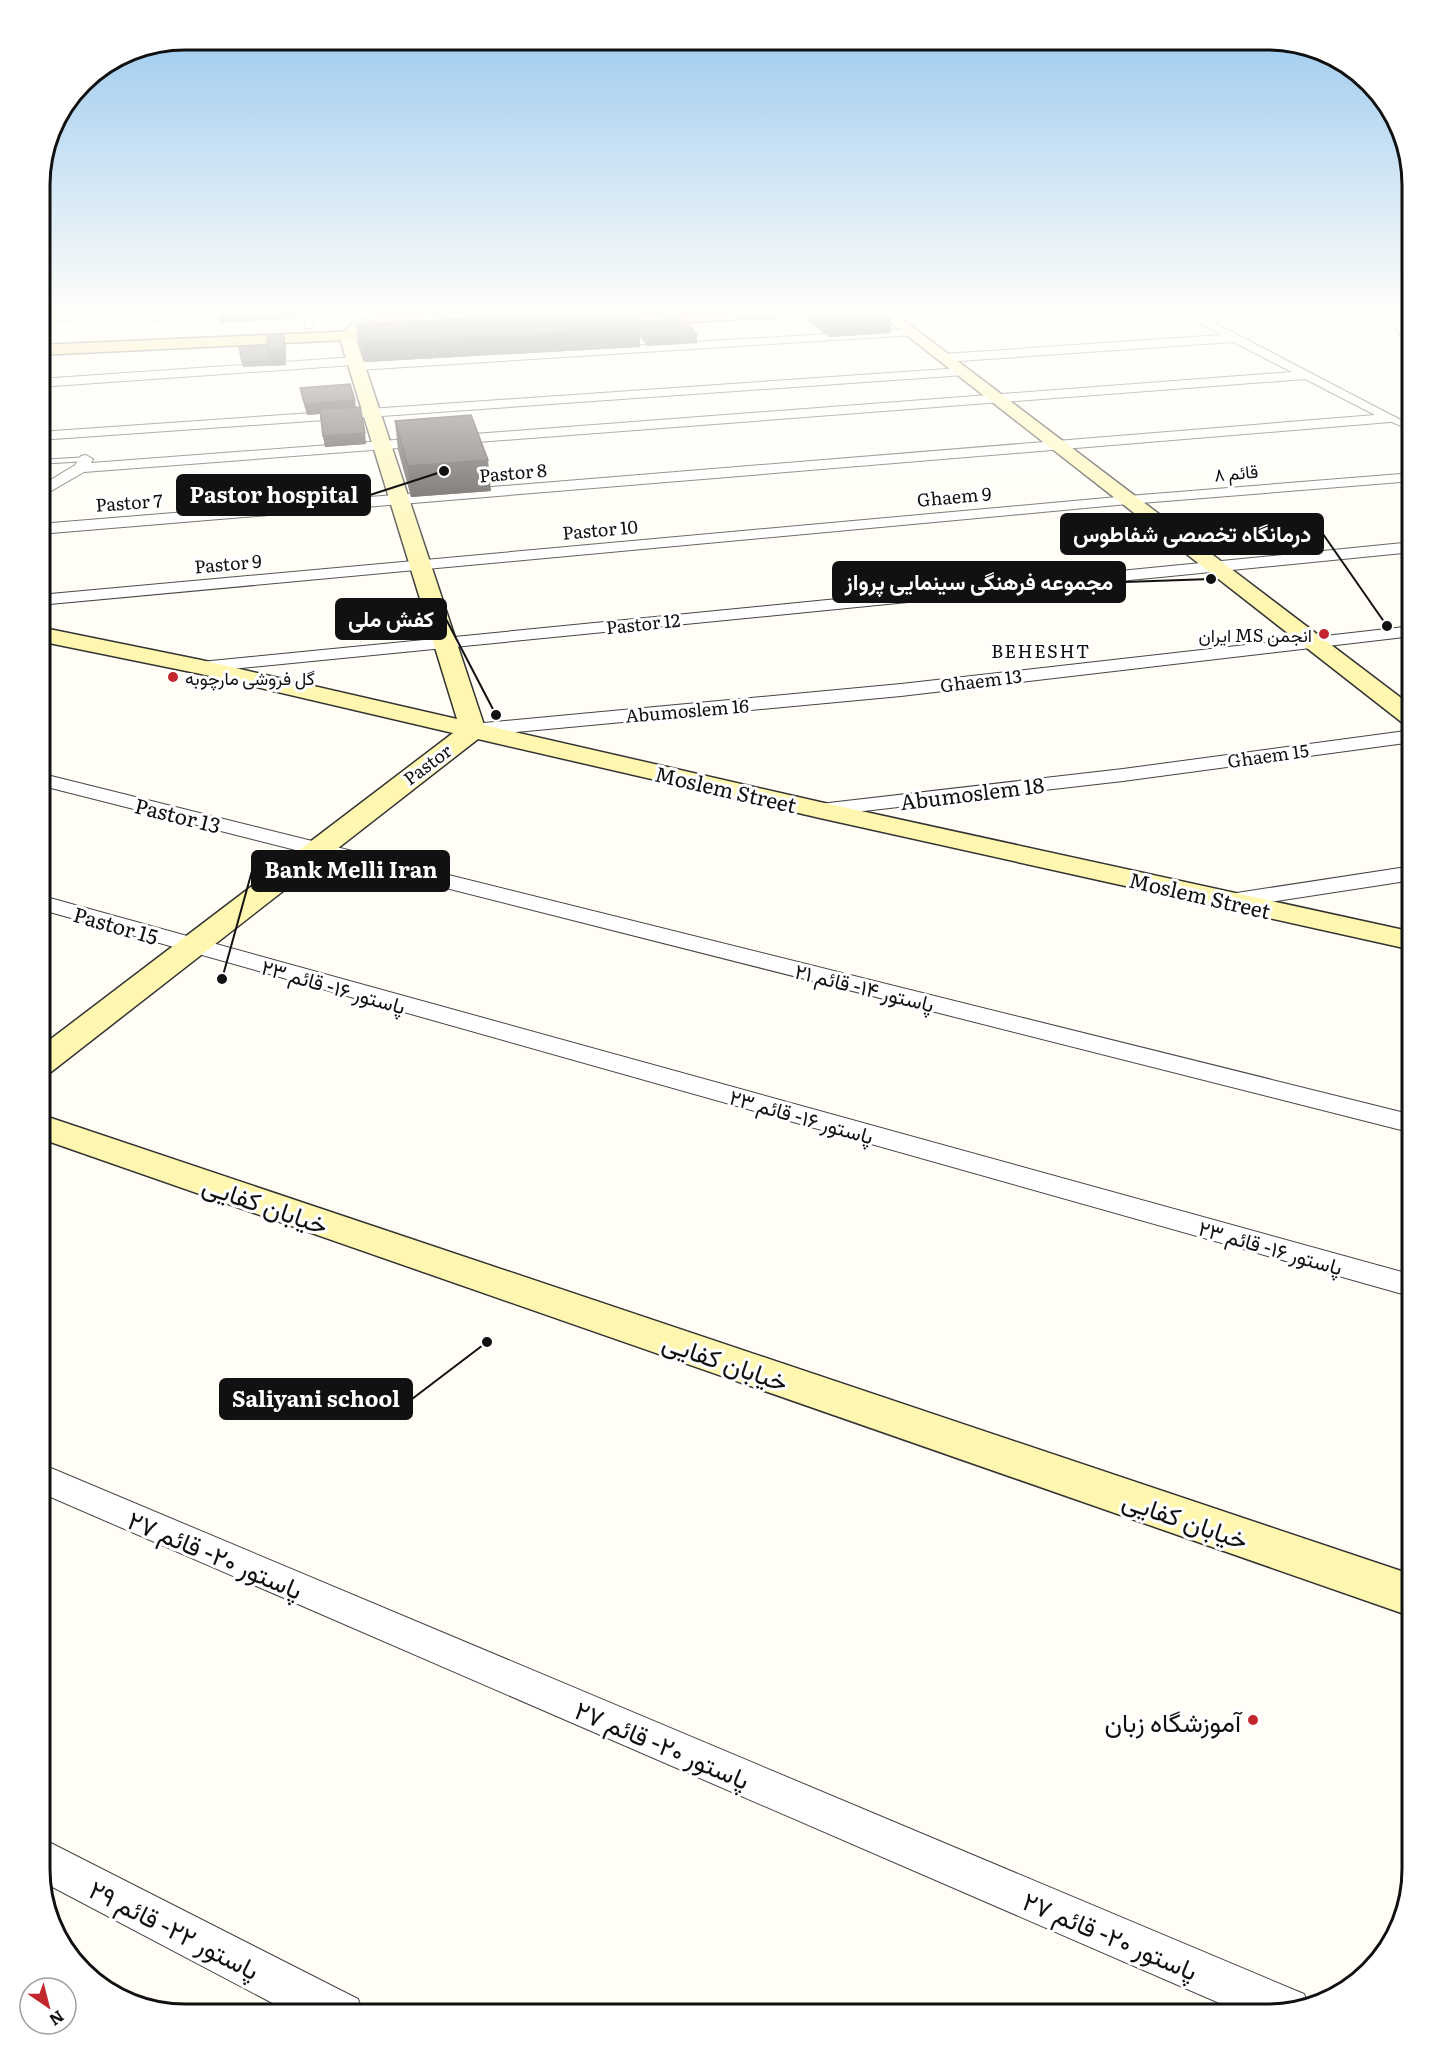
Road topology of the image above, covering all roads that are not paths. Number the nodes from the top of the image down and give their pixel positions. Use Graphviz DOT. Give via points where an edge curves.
graph roads {
  1 [pos="371,408"];
  2 [pos="446,408"];
  3 [pos="872,408"];
  4 [pos="1008,408"];
  5 [pos="1370,408"];
  6 [pos="373,413"];
  7 [pos="1390,418"];
  8 [pos="1402,424"];
  9 [pos="50,435"];
  10 [pos="382,444"];
  11 [pos="1056,445"];
  12 [pos="50,462"];
  13 [pos="83,464"];
  14 [pos="1402,478"];
  15 [pos="50,486"];
  16 [pos="1128,500"];
  17 [pos="400,501"];
  18 [pos="50,528"];
  19 [pos="784,532"];
  20 [pos="1402,547"];
  21 [pos="421,565"];
  22 [pos="1214,566"];
  23 [pos="50,599"];
  24 [pos="1402,632"];
  25 [pos="50,636"];
  26 [pos="1312,641"];
  27 [pos="445,643"];
  28 [pos="201,667"];
  29 [pos="901,690"];
  30 [pos="1402,711"];
  31 [pos="473,730"];
  32 [pos="1402,737"];
  33 [pos="1123,775"];
  34 [pos="50,782"];
  35 [pos="820,810"];
  36 [pos="317,848"];
  37 [pos="1402,875"];
  38 [pos="1230,901"];
  39 [pos="50,905"];
  40 [pos="1402,939"];
  41 [pos="192,945"];
  42 [pos="50,1056"];
  43 [pos="1402,1121"];
  44 [pos="50,1129"];
  45 [pos="1402,1283"];
  46 [pos="50,1483"];
  47 [pos="1402,1592"];
  48 [pos="50,1864"];
  49 [pos="321,2004"];
  50 [pos="1273,2004"];
  1 -- 6 [label="street, Pastor"];
  2 -- 6 [label="street"];
  3 -- 10 [label="street"];
  4 -- 11 [label="street"];
  5 -- 7 [label="street"];
  6 -- 9 [label="street"];
  6 -- 10 [label="street, Pastor"];
  7 -- 8 [label="lane"];
  7 -- 11 [label="street, Pastor 8"];
  10 -- 13 [label="street"];
  10 -- 17 [label="street, Pastor"];
  11 -- 16 [label="street"];
  11 -- 17 [label="street, Pastor 8"];
  12 -- 13 [label="lane"];
  13 -- 15 [label="street"];
  14 -- 16 [label="street, قائم ۸"];
  16 -- 19 [label="street, Ghaem 9"];
  16 -- 22 [label="street"];
  17 -- 18 [label="street, Pastor 7"];
  17 -- 21 [label="street, Pastor"];
  19 -- 21 [label="street, Pastor 10"];
  20 -- 22 [label="street, Pastor 12"];
  21 -- 23 [label="street, Pastor 9"];
  21 -- 27 [label="street, Pastor"];
  22 -- 26 [label="street"];
  22 -- 27 [label="street, Pastor 12"];
  24 -- 26 [label="street, Ghaem 13"];
  25 -- 28 [label="street, Moslem Street"];
  26 -- 29 [label="street, Ghaem 13"];
  26 -- 30 [label="street"];
  27 -- 28 [label="street, Pastor 12"];
  27 -- 31 [label="street, Pastor"];
  28 -- 31 [label="street, Moslem Street"];
  29 -- 31 [label="street, Abumoslem 16"];
  31 -- 35 [label="street, Moslem Street"];
  31 -- 36 [label="street, Pastor"];
  32 -- 33 [label="street, Ghaem 15"];
  33 -- 35 [label="street, Abumoslem 18"];
  34 -- 36 [label="street, Pastor 13"];
  35 -- 38 [label="street, Moslem Street"];
  36 -- 41 [label="street, Pastor"];
  36 -- 43 [label="street, پاستور ۱۴- قائم ۲۱"];
  37 -- 38 [label="street"];
  38 -- 40 [label="street, Moslem Street"];
  39 -- 41 [label="street, Pastor 15"];
  41 -- 42 [label="street, Pastor"];
  41 -- 45 [label="street, پاستور ۱۶- قائم ۲۳"];
  44 -- 47 [label="street, خیابان کفایی"];
  46 -- 50 [label="street, پاستور ۲۰- قائم ۲۷"];
  48 -- 49 [label="street, پاستور ۲۲- قائم ۲۹"];
}
